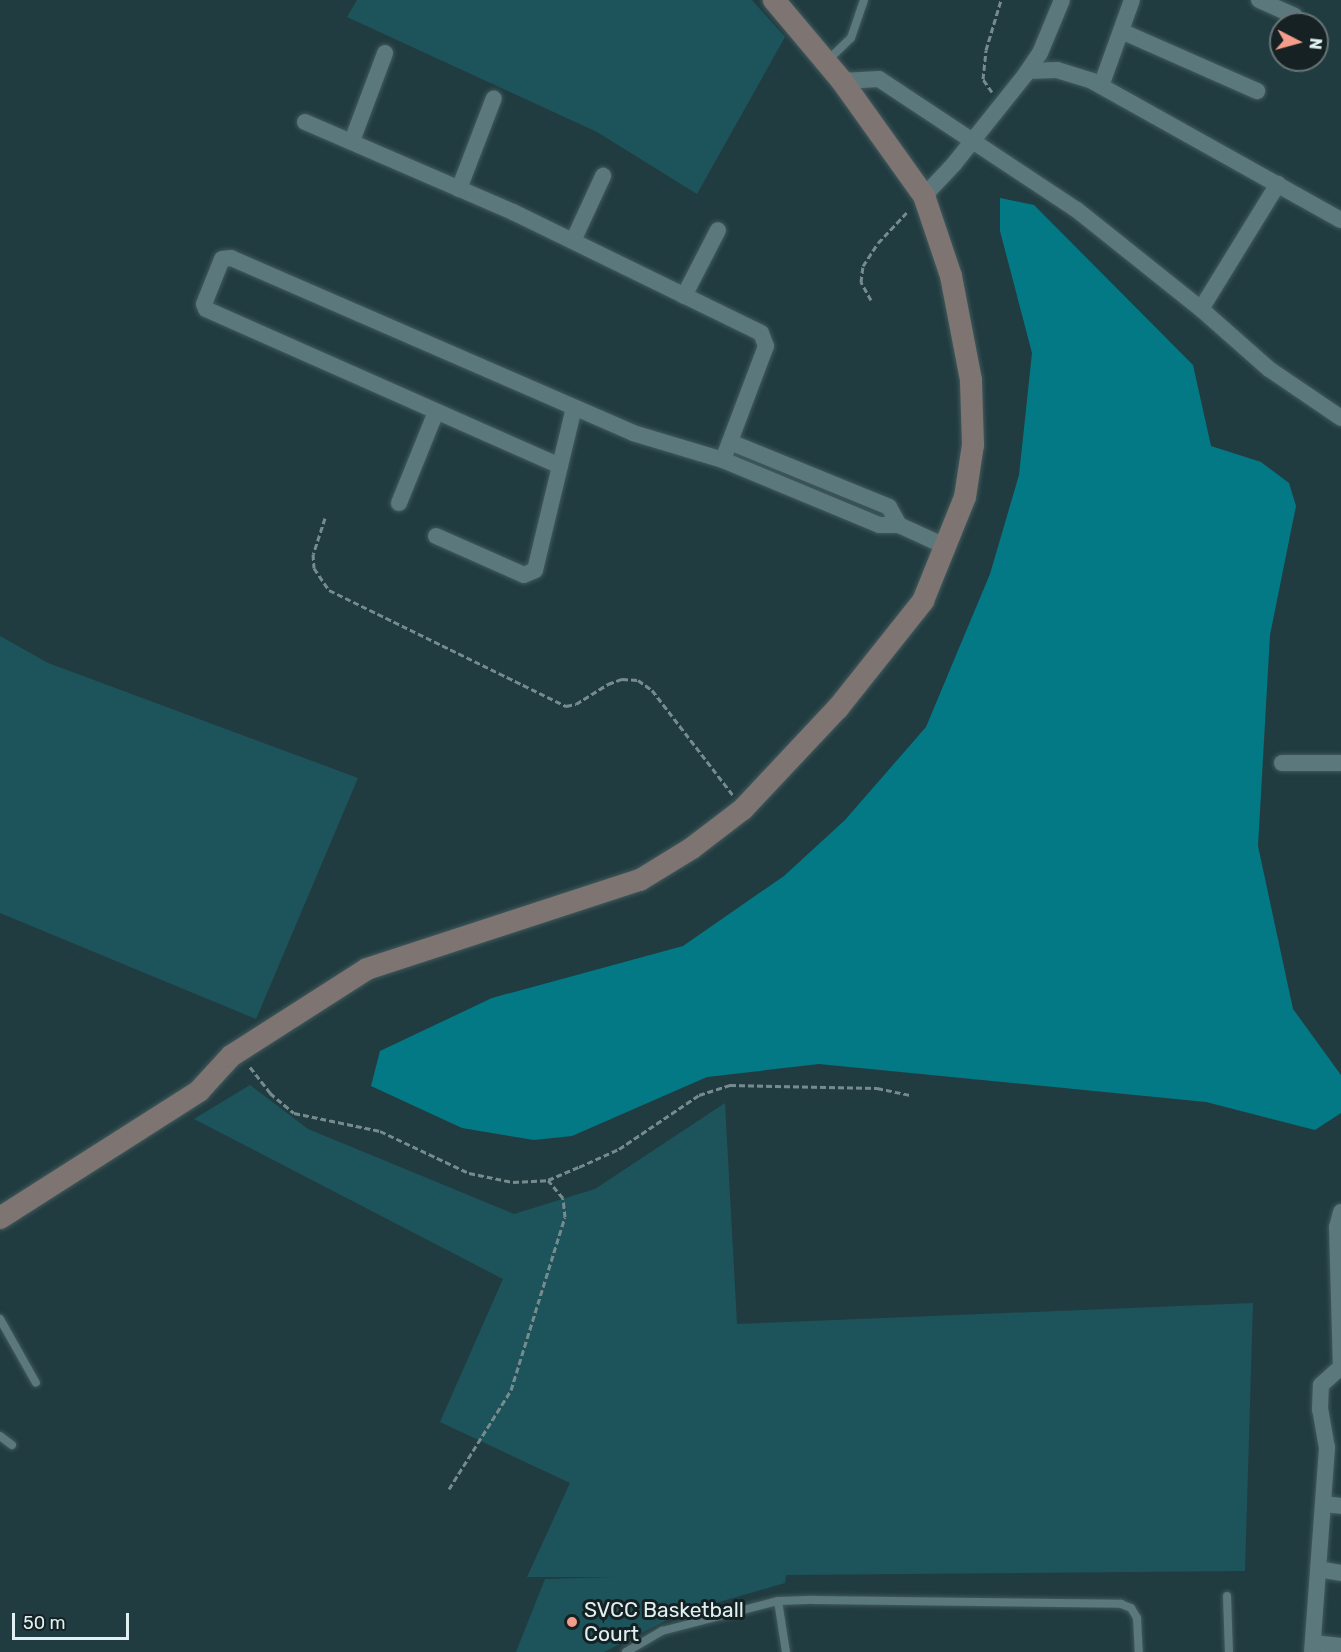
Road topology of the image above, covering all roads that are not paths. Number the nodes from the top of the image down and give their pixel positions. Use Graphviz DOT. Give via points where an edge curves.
graph roads {
  1 [pos="774,0"];
  2 [pos="864,0"];
  3 [pos="1062,0"];
  4 [pos="1132,0"];
  5 [pos="1259,0"];
  6 [pos="1286,12"];
  7 [pos="1121,31"];
  8 [pos="385,53"];
  9 [pos="827,61"];
  10 [pos="1028,71"];
  11 [pos="842,81"];
  12 [pos="1101,86"];
  13 [pos="1257,91"];
  14 [pos="494,98"];
  15 [pos="305,122"];
  16 [pos="352,141"];
  17 [pos="972,143"];
  18 [pos="603,176"];
  19 [pos="1278,184"];
  20 [pos="459,189"];
  21 [pos="923,198"];
  22 [pos="1341,220"];
  23 [pos="718,230"];
  24 [pos="573,241"];
  25 [pos="684,296"];
  26 [pos="1201,309"];
  27 [pos="574,408"];
  28 [pos="436,412"];
  29 [pos="1341,418"];
  30 [pos="730,442"];
  31 [pos="723,460"];
  32 [pos="560,466"];
  33 [pos="399,503"];
  34 [pos="899,525"];
  35 [pos="436,537"];
  36 [pos="947,547"];
  37 [pos="1341,763"];
  38 [pos="1282,764"];
  39 [pos="207,1079"];
  40 [pos="0,1201"];
  41 [pos="1341,1212"];
  42 [pos="0,1218"];
  43 [pos="1339,1235"];
  44 [pos="1339,1255"];
  45 [pos="0,1319"];
  46 [pos="1340,1369"];
  47 [pos="36,1383"];
  48 [pos="0,1436"];
  49 [pos="12,1445"];
  50 [pos="1334,1448"];
  51 [pos="1323,1504"];
  52 [pos="1341,1506"];
  53 [pos="1318,1569"];
  54 [pos="1341,1573"];
  55 [pos="1227,1596"];
  56 [pos="778,1601"];
  57 [pos="1341,1646"];
  58 [pos="1312,1648"];
  59 [pos="626,1652"];
  60 [pos="786,1652"];
  61 [pos="1139,1652"];
  62 [pos="1229,1652"];
  1 -- 9 [label="street"];
  2 -- 9 [label="lane" via="851,38"];
  3 -- 10 [label="street" via="1045,44"];
  4 -- 7 [label="street"];
  5 -- 6 [label="street"];
  7 -- 12 [label="street"];
  7 -- 13 [label="street"];
  8 -- 16 [label="street"];
  9 -- 11 [label="street"];
  10 -- 12 [label="street" via="1058,70"];
  10 -- 17 [label="street"];
  11 -- 17 [label="street" via="879,79"];
  11 -- 21 [label="street"];
  12 -- 19 [label="street"];
  14 -- 20 [label="street"];
  15 -- 16 [label="street"];
  16 -- 20 [label="street"];
  17 -- 21 [label="street"];
  17 -- 26 [label="street" via="1077,210"];
  18 -- 24 [label="street"];
  19 -- 22 [label="street"];
  19 -- 26 [label="street"];
  20 -- 24 [label="street"];
  21 -- 36 [label="street" via="951,276 971,380 973,445 965,498"];
  23 -- 25 [label="street"];
  24 -- 25 [label="street"];
  25 -- 30 [label="street" via="765,339 766,346"];
  26 -- 29 [label="street" via="1269,369"];
  27 -- 28 [label="street" via="231,258 222,259 204,304 206,309"];
  27 -- 31 [label="street" via="633,433"];
  27 -- 32 [label="street"];
  28 -- 32 [label="street"];
  28 -- 33 [label="street"];
  30 -- 31 [label="street"];
  30 -- 34 [label="street" via="889,507"];
  31 -- 34 [label="street" via="879,525"];
  32 -- 35 [label="street" via="531,574 524,575"];
  34 -- 36 [label="street"];
  36 -- 39 [label="street" via="923,601 838,708 743,809 692,848 640,880 367,969 237,1052"];
  37 -- 38 [label="street"];
  39 -- 40 [label="street" via="194,1082"];
  39 -- 42 [label="street" via="199,1091"];
  41 -- 43 [label="street"];
  43 -- 44 [label="street"];
  44 -- 46 [label="street"];
  45 -- 47 [label="lane"];
  46 -- 50 [label="street" via="1321,1385 1320,1410"];
  48 -- 49 [label="lane"];
  50 -- 51 [label="street"];
  51 -- 52 [label="street"];
  51 -- 53 [label="street"];
  53 -- 54 [label="street"];
  53 -- 58 [label="street"];
  55 -- 62 [label="lane"];
  56 -- 59 [label="lane" via="662,1631"];
  56 -- 60 [label="lane"];
  56 -- 61 [label="lane" via="1121,1605 1131,1608 1137,1618"];
  57 -- 58 [label="street"];
}
